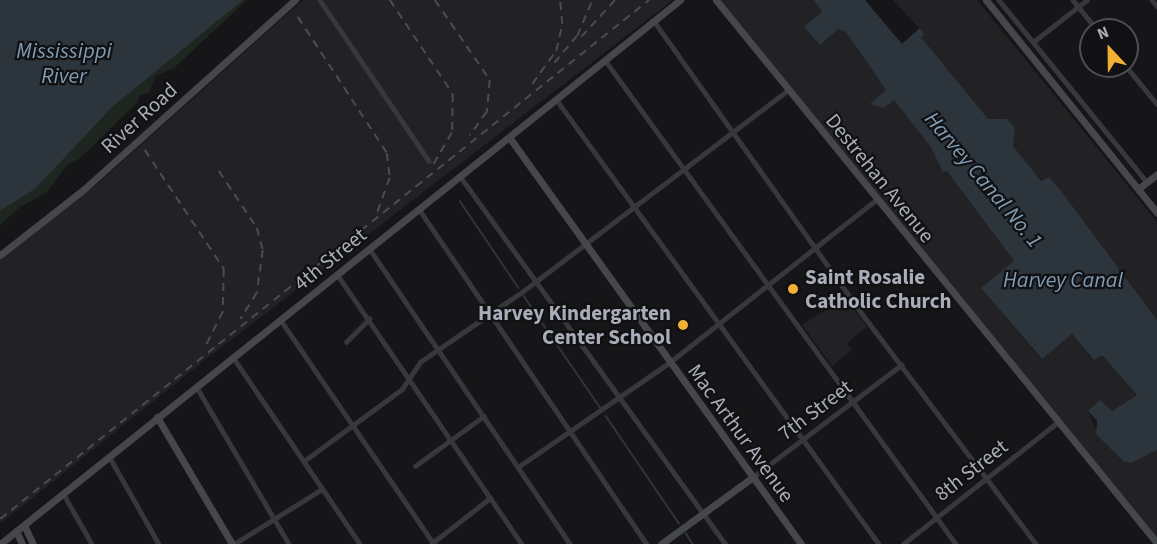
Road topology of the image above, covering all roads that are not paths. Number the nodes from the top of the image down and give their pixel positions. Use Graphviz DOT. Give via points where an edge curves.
graph roads {
  1 [pos="295,0"];
  2 [pos="320,0"];
  3 [pos="680,0"];
  4 [pos="716,0"];
  5 [pos="986,0"];
  6 [pos="999,0"];
  7 [pos="1073,0"];
  8 [pos="1087,0"];
  9 [pos="1152,0"];
  10 [pos="1157,6"];
  11 [pos="1079,7"];
  12 [pos="1088,18"];
  13 [pos="654,21"];
  14 [pos="1033,42"];
  15 [pos="605,60"];
  16 [pos="1136,78"];
  17 [pos="788,90"];
  18 [pos="556,99"];
  19 [pos="1157,104"];
  20 [pos="734,134"];
  21 [pos="509,137"];
  22 [pos="429,161"];
  23 [pos="686,170"];
  24 [pos="1157,174"];
  25 [pos="460,176"];
  26 [pos="1147,182"];
  27 [pos="1138,189"];
  28 [pos="877,200"];
  29 [pos="636,207"];
  30 [pos="419,209"];
  31 [pos="1157,213"];
  32 [pos="585,245"];
  33 [pos="369,248"];
  34 [pos="816,249"];
  35 [pos="0,255"];
  36 [pos="337,274"];
  37 [pos="535,282"];
  38 [pos="770,287"];
  39 [pos="490,314"];
  40 [pos="280,319"];
  41 [pos="369,319"];
  42 [pos="720,324"];
  43 [pos="346,342"];
  44 [pos="438,350"];
  45 [pos="233,357"];
  46 [pos="670,362"];
  47 [pos="902,365"];
  48 [pos="410,378"];
  49 [pos="196,386"];
  50 [pos="620,399"];
  51 [pos="854,402"];
  52 [pos="484,416"];
  53 [pos="157,417"];
  54 [pos="1058,422"];
  55 [pos="351,425"];
  56 [pos="572,432"];
  57 [pos="452,440"];
  58 [pos="804,440"];
  59 [pos="109,456"];
  60 [pos="304,461"];
  61 [pos="415,466"];
  62 [pos="518,467"];
  63 [pos="753,477"];
  64 [pos="986,480"];
  65 [pos="322,489"];
  66 [pos="63,493"];
  67 [pos="490,498"];
  68 [pos="703,514"];
  69 [pos="936,518"];
  70 [pos="274,519"];
  71 [pos="24,525"];
  72 [pos="16,531"];
  73 [pos="1157,543"];
  74 [pos="0,544"];
  75 [pos="22,544"];
  76 [pos="33,544"];
  77 [pos="92,544"];
  78 [pos="159,544"];
  79 [pos="233,544"];
  80 [pos="290,544"];
  81 [pos="360,544"];
  82 [pos="432,544"];
  83 [pos="522,544"];
  84 [pos="570,544"];
  85 [pos="647,544"];
  86 [pos="661,544"];
  87 [pos="725,544"];
  88 [pos="801,544"];
  89 [pos="879,544"];
  90 [pos="903,544"];
  91 [pos="956,544"];
  92 [pos="1036,544"];
  1 -- 35 [label="main road, River Road" via="83,190"];
  2 -- 22 [label="street"];
  3 -- 13 [label="main road, 4th Street"];
  4 -- 17 [label="main road, Destrehan Avenue"];
  5 -- 27 [label="main road"];
  6 -- 14 [label="street"];
  7 -- 11 [label="street"];
  8 -- 11 [label="street"];
  9 -- 10 [label="street"];
  11 -- 12 [label="street"];
  11 -- 14 [label="street"];
  13 -- 15 [label="main road, 4th Street"];
  13 -- 20 [label="street"];
  14 -- 26 [label="street"];
  15 -- 18 [label="main road, 4th Street"];
  15 -- 23 [label="street"];
  16 -- 19 [label="street"];
  17 -- 20 [label="street"];
  17 -- 28 [label="main road, Destrehan Avenue"];
  18 -- 21 [label="main road, 4th Street"];
  18 -- 29 [label="street"];
  20 -- 23 [label="street"];
  20 -- 34 [label="street"];
  21 -- 25 [label="main road, 4th Street"];
  21 -- 32 [label="main road, Mac Arthur Avenue"];
  23 -- 29 [label="street"];
  23 -- 38 [label="street"];
  24 -- 26 [label="main road"];
  25 -- 30 [label="main road, 4th Street"];
  25 -- 37 [label="street"];
  26 -- 27 [label="main road"];
  27 -- 31 [label="main road"];
  28 -- 34 [label="street"];
  28 -- 54 [label="main road, Destrehan Avenue"];
  29 -- 32 [label="street"];
  29 -- 42 [label="street"];
  30 -- 33 [label="main road, 4th Street"];
  30 -- 39 [label="street"];
  32 -- 37 [label="street"];
  32 -- 46 [label="main road, Mac Arthur Avenue"];
  33 -- 36 [label="main road, 4th Street"];
  33 -- 44 [label="street"];
  34 -- 38 [label="street"];
  34 -- 47 [label="street"];
  36 -- 40 [label="main road, 4th Street"];
  36 -- 41 [label="street"];
  37 -- 39 [label="street"];
  37 -- 50 [label="street"];
  38 -- 42 [label="street"];
  38 -- 51 [label="street"];
  39 -- 44 [label="street"];
  39 -- 56 [label="street"];
  40 -- 45 [label="main road, 4th Street"];
  40 -- 55 [label="street"];
  41 -- 43 [label="street"];
  41 -- 48 [label="street"];
  42 -- 46 [label="street"];
  42 -- 58 [label="street"];
  44 -- 48 [label="street" via="420,362"];
  44 -- 52 [label="street"];
  45 -- 49 [label="main road, 4th Street"];
  45 -- 60 [label="street"];
  46 -- 50 [label="street"];
  46 -- 63 [label="main road, Mac Arthur Avenue"];
  47 -- 51 [label="street, 7th Street"];
  47 -- 64 [label="street"];
  48 -- 55 [label="street" via="402,389"];
  48 -- 57 [label="street"];
  49 -- 53 [label="main road, 4th Street"];
  49 -- 70 [label="street"];
  50 -- 56 [label="street"];
  50 -- 68 [label="street"];
  51 -- 58 [label="street, 7th Street"];
  51 -- 69 [label="street"];
  52 -- 57 [label="street"];
  52 -- 62 [label="street"];
  53 -- 59 [label="main road, 4th Street"];
  53 -- 79 [label="main road"];
  54 -- 64 [label="street, 8th Street"];
  54 -- 73 [label="main road, Destrehan Avenue"];
  55 -- 60 [label="street"];
  55 -- 82 [label="street"];
  56 -- 62 [label="street"];
  56 -- 85 [label="street"];
  57 -- 61 [label="street"];
  57 -- 67 [label="street"];
  58 -- 63 [label="street, 7th Street"];
  58 -- 89 [label="street"];
  59 -- 66 [label="main road, 4th Street"];
  59 -- 78 [label="street"];
  60 -- 65 [label="street"];
  62 -- 84 [label="street"];
  63 -- 68 [label="main road, 7th Street"];
  63 -- 88 [label="main road, Mac Arthur Avenue"];
  64 -- 69 [label="street, 8th Street"];
  64 -- 92 [label="street"];
  65 -- 70 [label="street"];
  65 -- 81 [label="street"];
  66 -- 71 [label="main road, 4th Street"];
  66 -- 77 [label="street"];
  67 -- 82 [label="street"];
  67 -- 83 [label="street"];
  68 -- 86 [label="main road, 7th Street"];
  68 -- 87 [label="street"];
  69 -- 90 [label="street, 8th Street"];
  69 -- 91 [label="street"];
  70 -- 79 [label="street"];
  70 -- 80 [label="street"];
  71 -- 72 [label="main road, 4th Street"];
  71 -- 76 [label="main road"];
  72 -- 74 [label="main road, 4th Street"];
  72 -- 75 [label="main road"];
}
